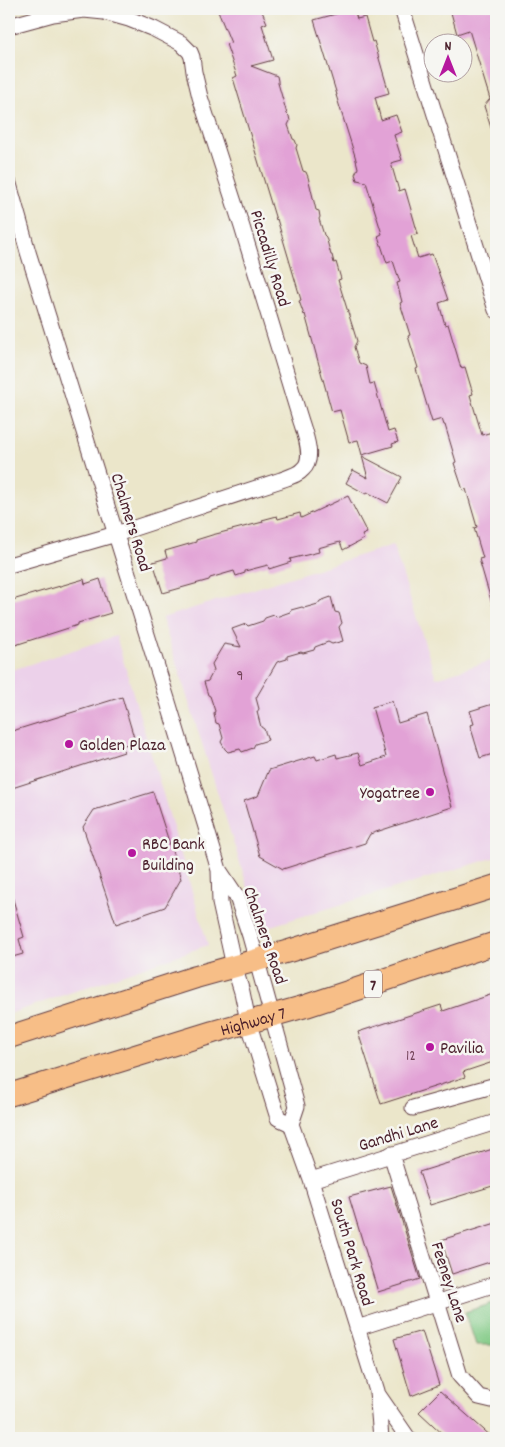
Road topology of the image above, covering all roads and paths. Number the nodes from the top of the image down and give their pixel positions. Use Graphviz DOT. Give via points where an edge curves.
graph roads {
  1 [pos="402,9"];
  2 [pos="9,26"];
  3 [pos="9,184"];
  4 [pos="496,310"];
  5 [pos="116,534"];
  6 [pos="9,565"];
  7 [pos="219,870"];
  8 [pos="496,886"];
  9 [pos="496,942"];
  10 [pos="257,959"];
  11 [pos="234,966"];
  12 [pos="272,1015"];
  13 [pos="248,1022"];
  14 [pos="9,1037"];
  15 [pos="496,1085"];
  16 [pos="9,1095"];
  17 [pos="413,1108"];
  18 [pos="496,1122"];
  19 [pos="291,1124"];
  20 [pos="391,1154"];
  21 [pos="311,1180"];
  22 [pos="496,1284"];
  23 [pos="437,1303"];
  24 [pos="357,1328"];
  25 [pos="377,1391"];
  26 [pos="496,1402"];
  27 [pos="382,1438"];
  28 [pos="408,1438"];
  1 -- 4 [label="street"];
  2 -- 5 [label="street, Piccadilly Road" via="53,14 84,10 104,12 154,30 181,43 190,52 200,97 308,444 306,466 295,475"];
  3 -- 5 [label="street, Chalmers Road"];
  5 -- 6 [label="street, Piccadilly Road"];
  5 -- 7 [label="street, Chalmers Road"];
  7 -- 10 [label="street, Chalmers Road" via="237,897"];
  7 -- 11 [label="street, Chalmers Road" via="220,903"];
  8 -- 10 [label="main road"];
  9 -- 12 [label="main road, Highway 7 / 7"];
  10 -- 11 [label="main road"];
  10 -- 12 [label="street, Chalmers Road"];
  11 -- 13 [label="street, South Park Road"];
  11 -- 14 [label="main road"];
  12 -- 13 [label="main road, Highway 7 / 7"];
  12 -- 19 [label="street" via="297,1106"];
  13 -- 16 [label="main road, Highway 7 / 7"];
  13 -- 19 [label="street, South Park Road" via="278,1118"];
  15 -- 17 [label="street"];
  18 -- 20 [label="street, Gandhi Lane"];
  19 -- 21 [label="street, South Park Road"];
  20 -- 21 [label="street, Gandhi Lane"];
  20 -- 23 [label="street, Feeney Lane"];
  21 -- 24 [label="street, South Park Road"];
  22 -- 23 [label="street"];
  23 -- 24 [label="street"];
  23 -- 26 [label="street, Feeney Lane" via="460,1376 479,1397"];
  24 -- 25 [label="street, South Park Road"];
  25 -- 27 [label="street, South Park Road"];
  25 -- 28 [label="street, South Park Road"];
}
